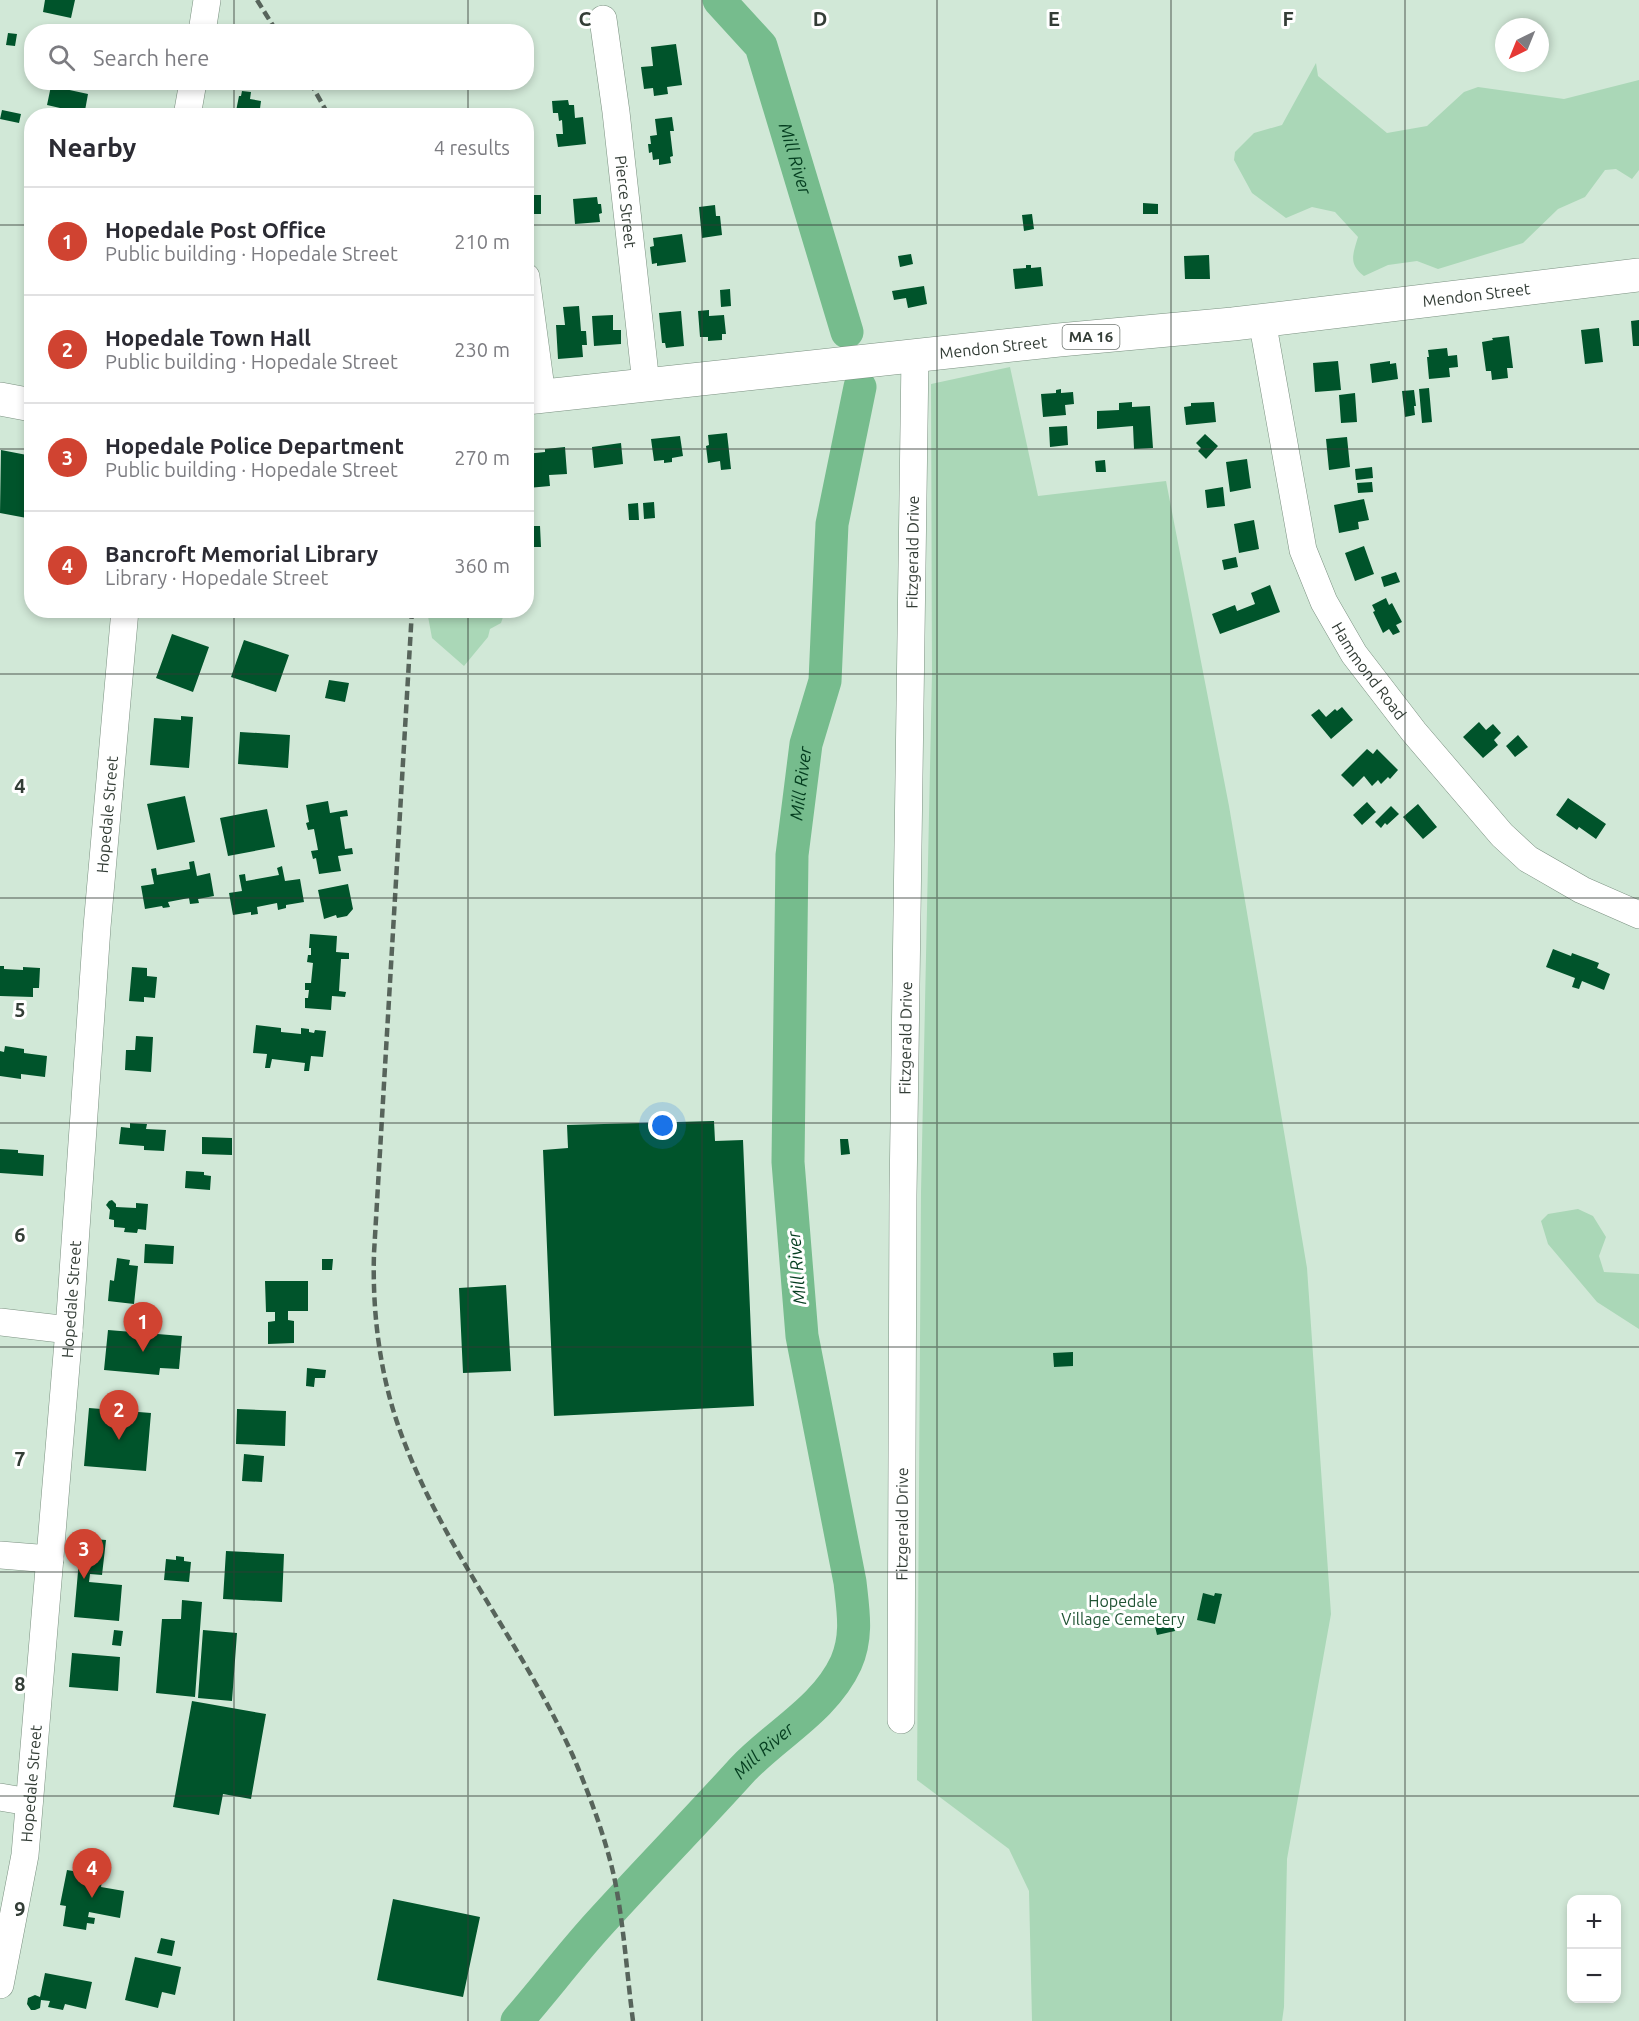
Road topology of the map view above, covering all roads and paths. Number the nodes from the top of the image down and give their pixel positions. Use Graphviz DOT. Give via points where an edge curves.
graph roads {
  1 [pos="207,0"];
  2 [pos="603,19"];
  3 [pos="203,24"];
  4 [pos="192,90"];
  5 [pos="188,108"];
  6 [pos="1639,275"];
  7 [pos="1262,320"];
  8 [pos="915,356"];
  9 [pos="646,384"];
  10 [pos="534,397"];
  11 [pos="0,399"];
  12 [pos="24,404"];
  13 [pos="124,618"];
  14 [pos="1639,915"];
  15 [pos="0,1322"];
  16 [pos="69,1330"];
  17 [pos="0,1555"];
  18 [pos="50,1559"];
  19 [pos="901,1720"];
  20 [pos="0,1797"];
  21 [pos="29,1802"];
  22 [pos="0,1985"];
  1 -- 3 [label="street"];
  2 -- 9 [label="street, Pierce Street"];
  4 -- 5 [label="street"];
  6 -- 7 [label="main road, Mendon Street / MA 16"];
  7 -- 8 [label="main road, Mendon Street / MA 16"];
  7 -- 14 [label="street, Hammond Road" via="1304,550 1324,602 1354,654 1414,732 1502,835 1528,859 1581,890"];
  8 -- 9 [label="main road, Mendon Street / MA 16"];
  8 -- 19 [label="street, Fitzgerald Drive" via="902,1219"];
  9 -- 10 [label="main road, Mendon Street / MA 16"];
  11 -- 12 [label="main road"];
  13 -- 16 [label="street, Hopedale Street" via="97,927"];
  15 -- 16 [label="street"];
  16 -- 18 [label="street, Hopedale Street"];
  17 -- 18 [label="street"];
  18 -- 21 [label="street, Hopedale Street"];
  20 -- 21 [label="street"];
  21 -- 22 [label="street, Hopedale Street" via="25,1855"];
}
